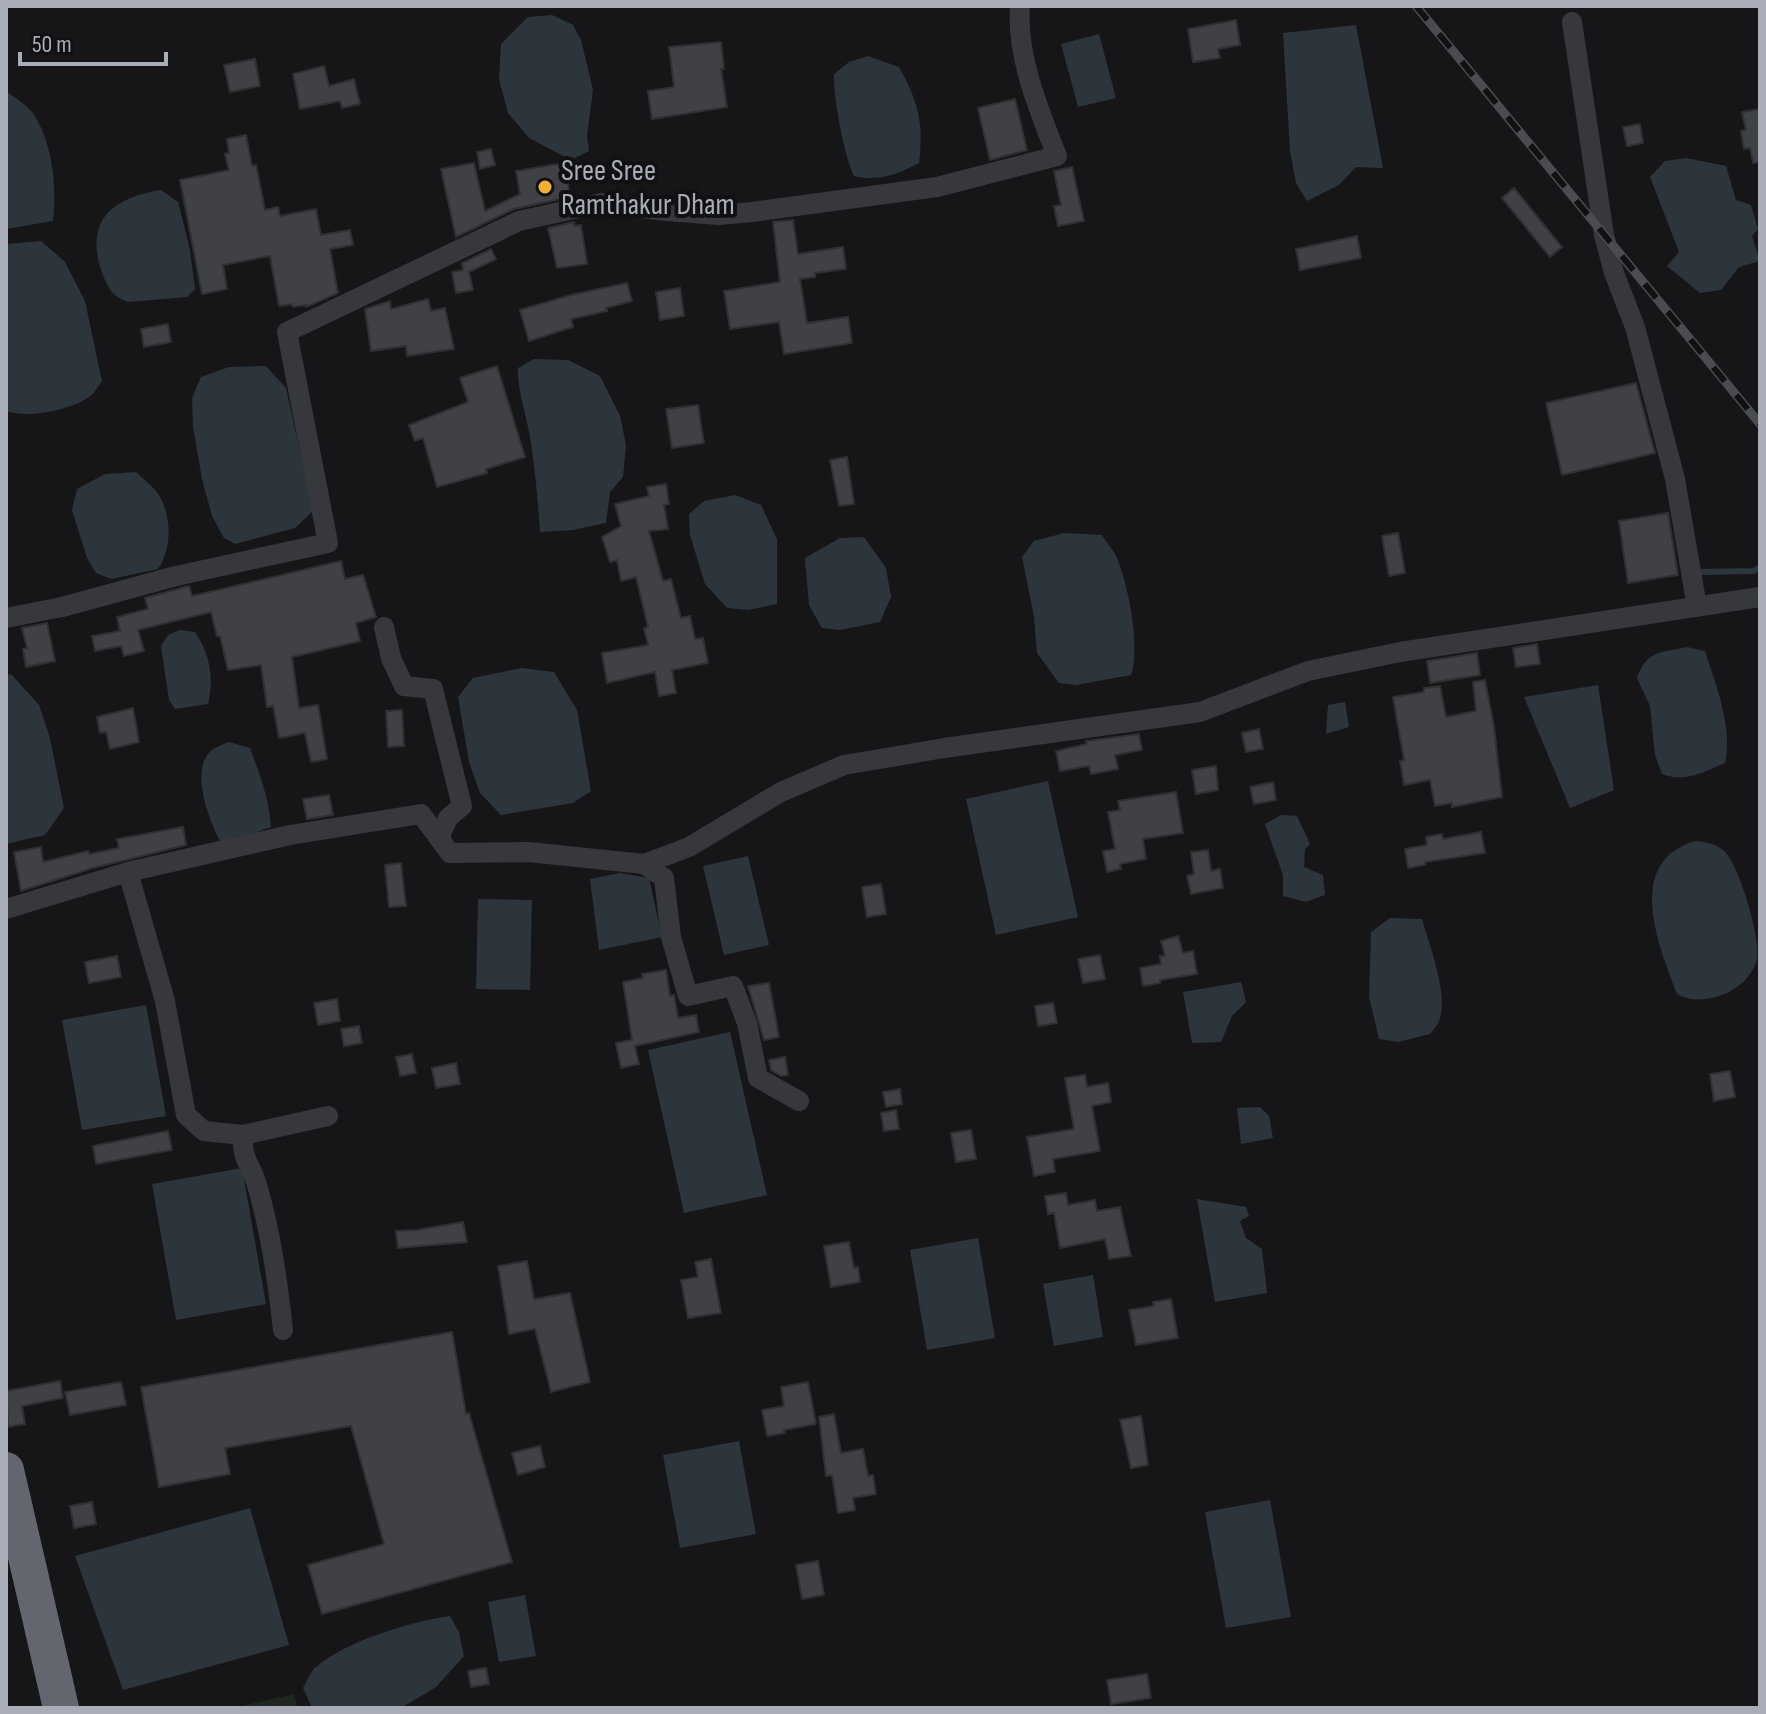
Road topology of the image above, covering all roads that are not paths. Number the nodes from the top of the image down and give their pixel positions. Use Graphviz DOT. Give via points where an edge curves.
graph roads {
  1 [pos="1020,6"];
  2 [pos="1572,22"];
  3 [pos="1760,597"];
  4 [pos="1697,607"];
  5 [pos="6,618"];
  6 [pos="384,627"];
  7 [pos="439,838"];
  8 [pos="644,864"];
  9 [pos="128,872"];
  10 [pos="6,909"];
  11 [pos="799,1101"];
  12 [pos="328,1116"];
  13 [pos="243,1135"];
  14 [pos="283,1330"];
  15 [pos="6,1470"];
  16 [pos="6,1566"];
  17 [pos="44,1708"];
  18 [pos="61,1708"];
  1 -- 5 [label="street" via="1028,72 1057,156 937,187 752,212 719,215 601,203 519,221 287,332 328,543"];
  2 -- 4 [label="street" via="1604,235 1671,464"];
  3 -- 4 [label="street"];
  4 -- 8 [label="street" via="1308,671 1200,712 844,765 781,792 689,847"];
  6 -- 7 [label="street" via="404,686 433,689 438,708 462,806 448,818"];
  7 -- 8 [label="street" via="450,853 529,852"];
  7 -- 9 [label="street" via="421,814 290,835"];
  8 -- 11 [label="street" via="664,878 671,937 688,996 733,986 758,1078"];
  9 -- 10 [label="street"];
  9 -- 13 [label="street" via="165,1001 186,1115 204,1131"];
  12 -- 13 [label="street"];
  13 -- 14 [label="street" via="243,1154 256,1181 279,1289"];
  15 -- 18 [label="highway"];
  16 -- 17 [label="highway"];
}
